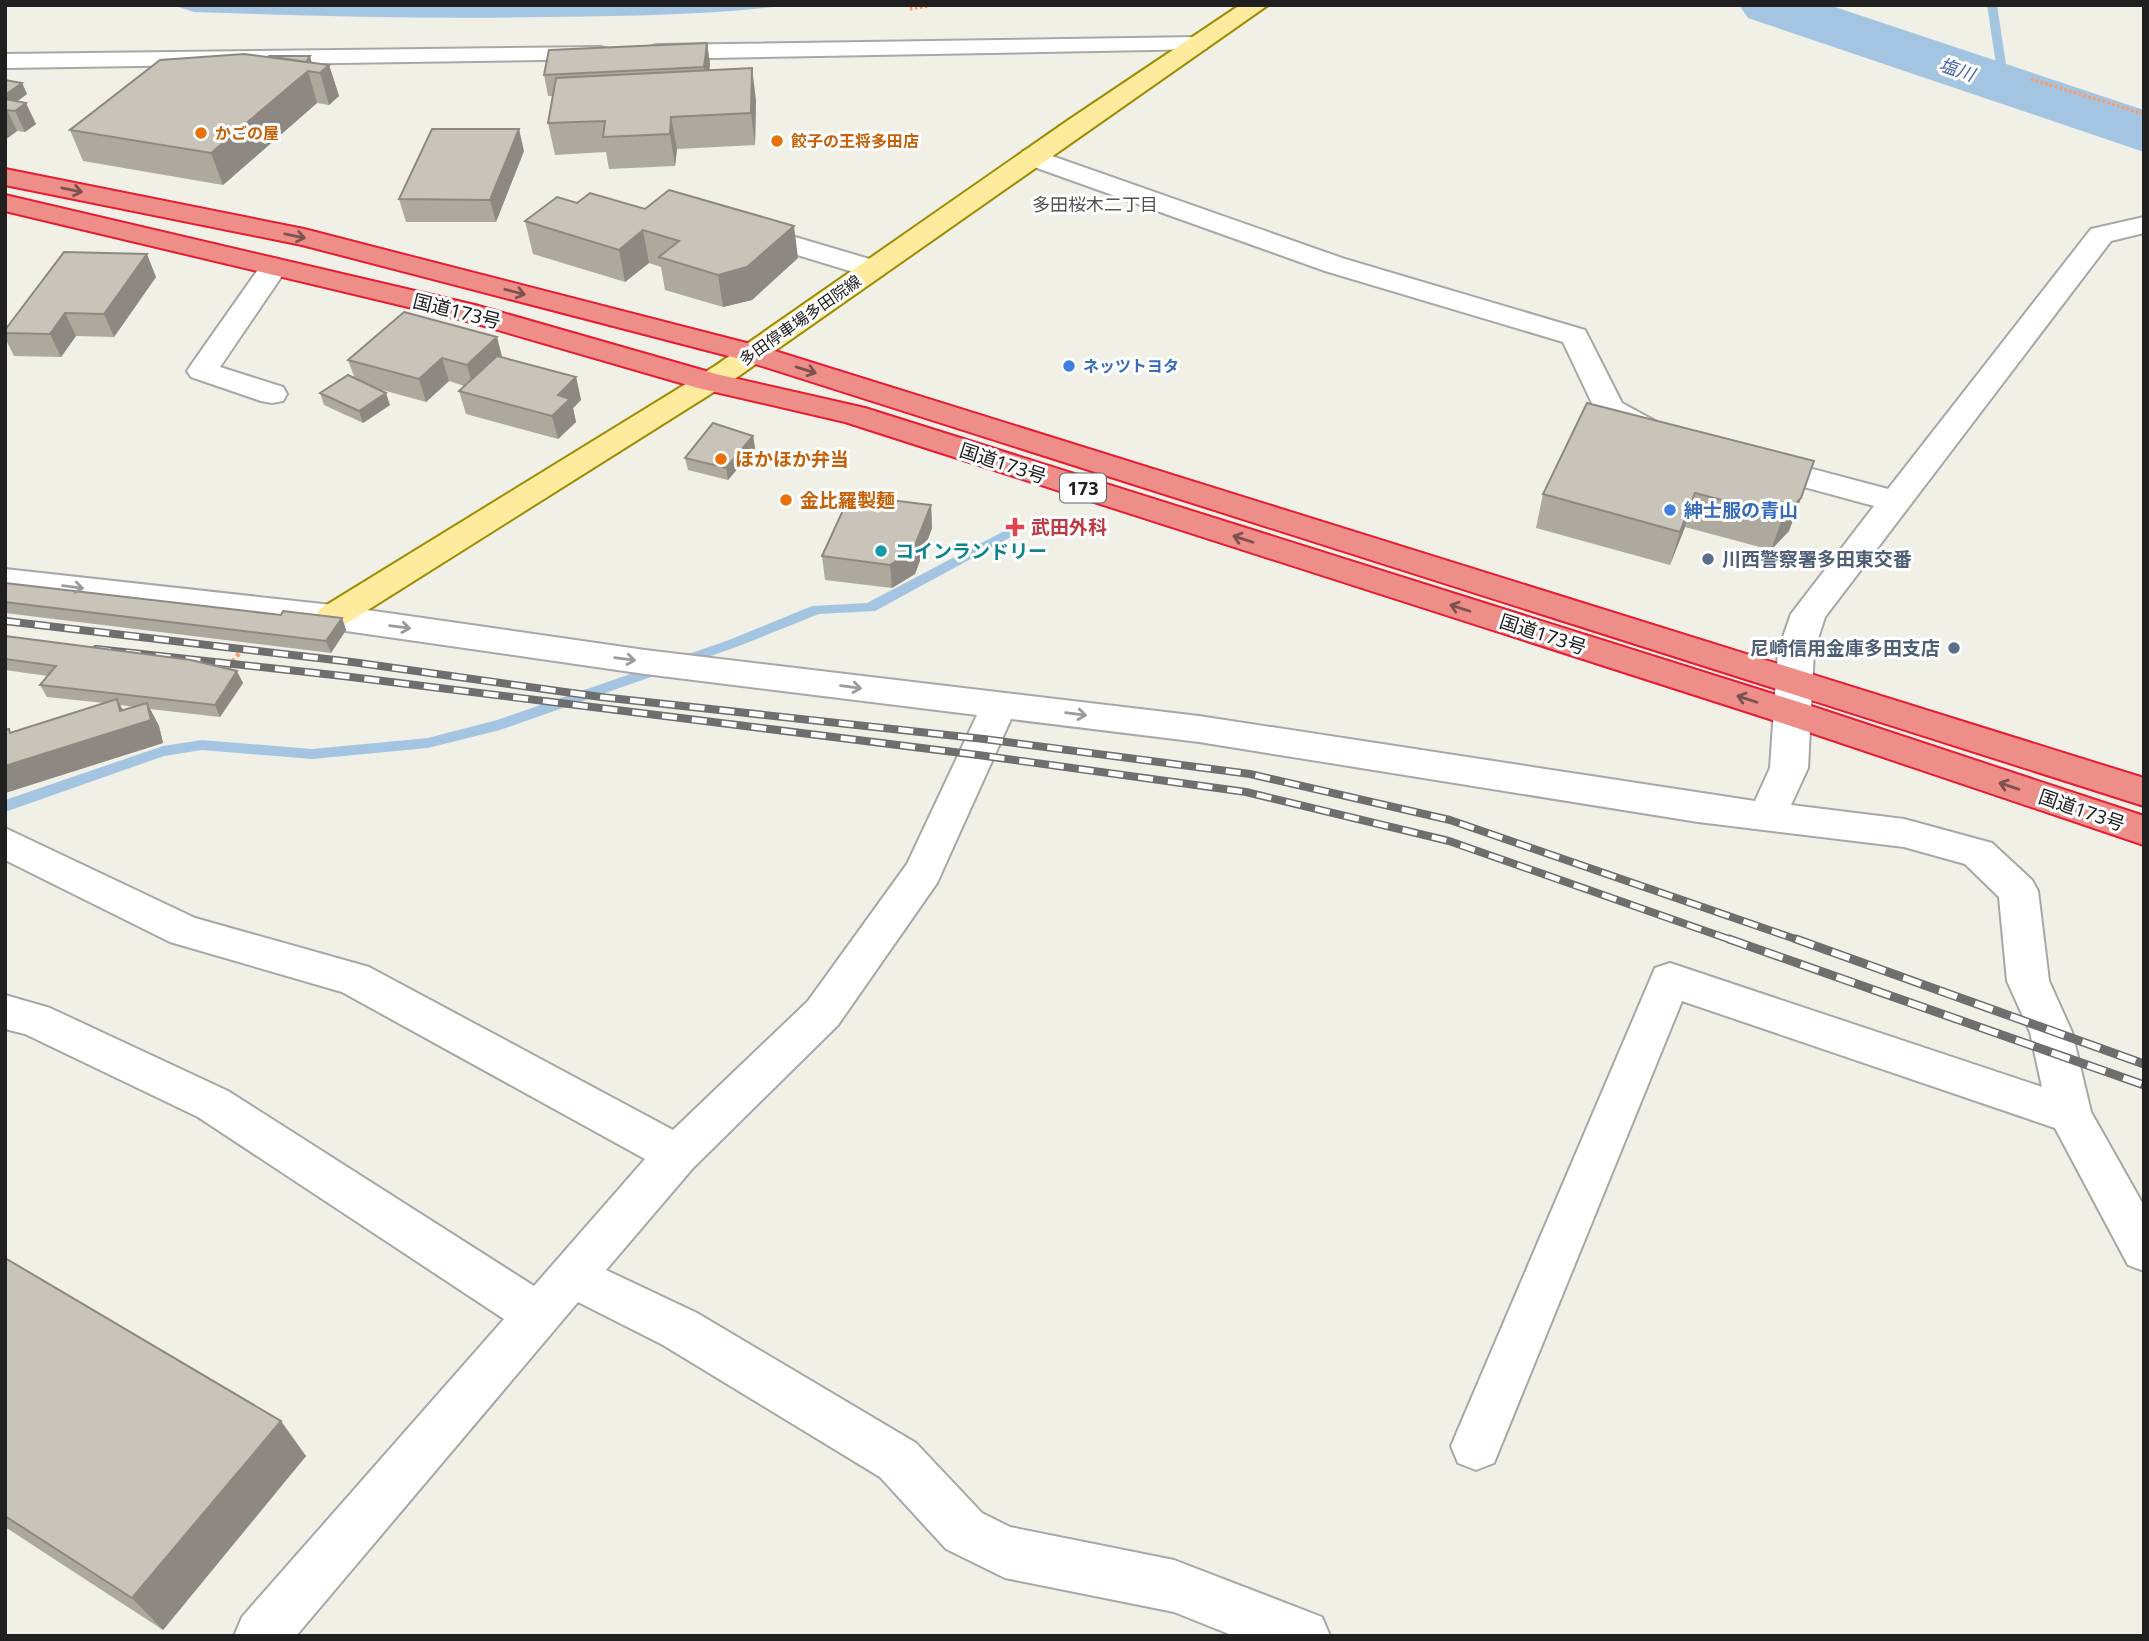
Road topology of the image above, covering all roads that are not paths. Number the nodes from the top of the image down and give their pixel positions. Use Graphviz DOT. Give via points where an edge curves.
graph roads {
  1 [pos="1256,5"];
  2 [pos="1197,44"];
  3 [pos="5,61"];
  4 [pos="1032,157"];
  5 [pos="5,177"];
  6 [pos="5,203"];
  7 [pos="727,225"];
  8 [pos="2144,225"];
  9 [pos="274,267"];
  10 [pos="873,269"];
  11 [pos="751,354"];
  12 [pos="709,382"];
  13 [pos="272,394"];
  14 [pos="1687,445"];
  15 [pos="1726,456"];
  16 [pos="1896,501"];
  17 [pos="5,579"];
  18 [pos="332,617"];
  19 [pos="1793,698"];
  20 [pos="999,705"];
  21 [pos="2144,792"];
  22 [pos="1767,817"];
  23 [pos="2144,831"];
  24 [pos="5,843"];
  25 [pos="5,1012"];
  26 [pos="2070,1115"];
  27 [pos="677,1154"];
  28 [pos="2144,1250"];
  29 [pos="572,1276"];
  30 [pos="539,1315"];
  31 [pos="1476,1446"];
  32 [pos="261,1636"];
  33 [pos="1303,1636"];
  1 -- 2 [label="main road, 多田停車場多田院線"];
  2 -- 3 [label="street"];
  2 -- 4 [label="main road, 多田停車場多田院線"];
  4 -- 10 [label="main road, 多田停車場多田院線"];
  4 -- 14 [label="street" via="1335,265 1575,336 1609,409 1636,426"];
  5 -- 11 [label="highway, 国道173号 / 173, one-way" via="304,237"];
  6 -- 9 [label="highway, 国道173号 / 173"];
  7 -- 10 [label="street"];
  8 -- 16 [label="street" via="2101,235"];
  9 -- 12 [label="highway, 国道173号 / 173" via="475,314"];
  9 -- 13 [label="street" via="202,371"];
  10 -- 11 [label="main road, 多田停車場多田院線"];
  11 -- 12 [label="main road, 多田停車場多田院線"];
  11 -- 19 [label="highway, 国道173号 / 173, one-way" via="1139,474"];
  12 -- 18 [label="main road, 多田停車場多田院線"];
  19 -- 12 [label="highway, 国道173号 / 173, one-way" via="854,415"];
  15 -- 16 [label="street"];
  16 -- 19 [label="street" via="1808,614 1796,651"];
  17 -- 18 [label="street, one-way"];
  18 -- 20 [label="street, one-way" via="645,662"];
  19 -- 21 [label="highway, 国道173号 / 173"];
  19 -- 22 [label="street" via="1790,768"];
  23 -- 19 [label="highway, 国道173号 / 173, one-way"];
  20 -- 22 [label="street, one-way" via="1199,729"];
  20 -- 27 [label="street" via="923,872 823,1013"];
  22 -- 26 [label="street" via="1904,833 1978,853 2018,891 2028,981 2050,1032"];
  24 -- 27 [label="street" via="184,931 354,979"];
  25 -- 30 [label="street" via="35,1020 213,1104"];
  26 -- 28 [label="street"];
  26 -- 31 [label="street" via="1670,981"];
  27 -- 29 [label="street"];
  29 -- 30 [label="street"];
  29 -- 33 [label="street" via="680,1329 898,1460 964,1531 1005,1552 1174,1586"];
  30 -- 32 [label="street"];
}
